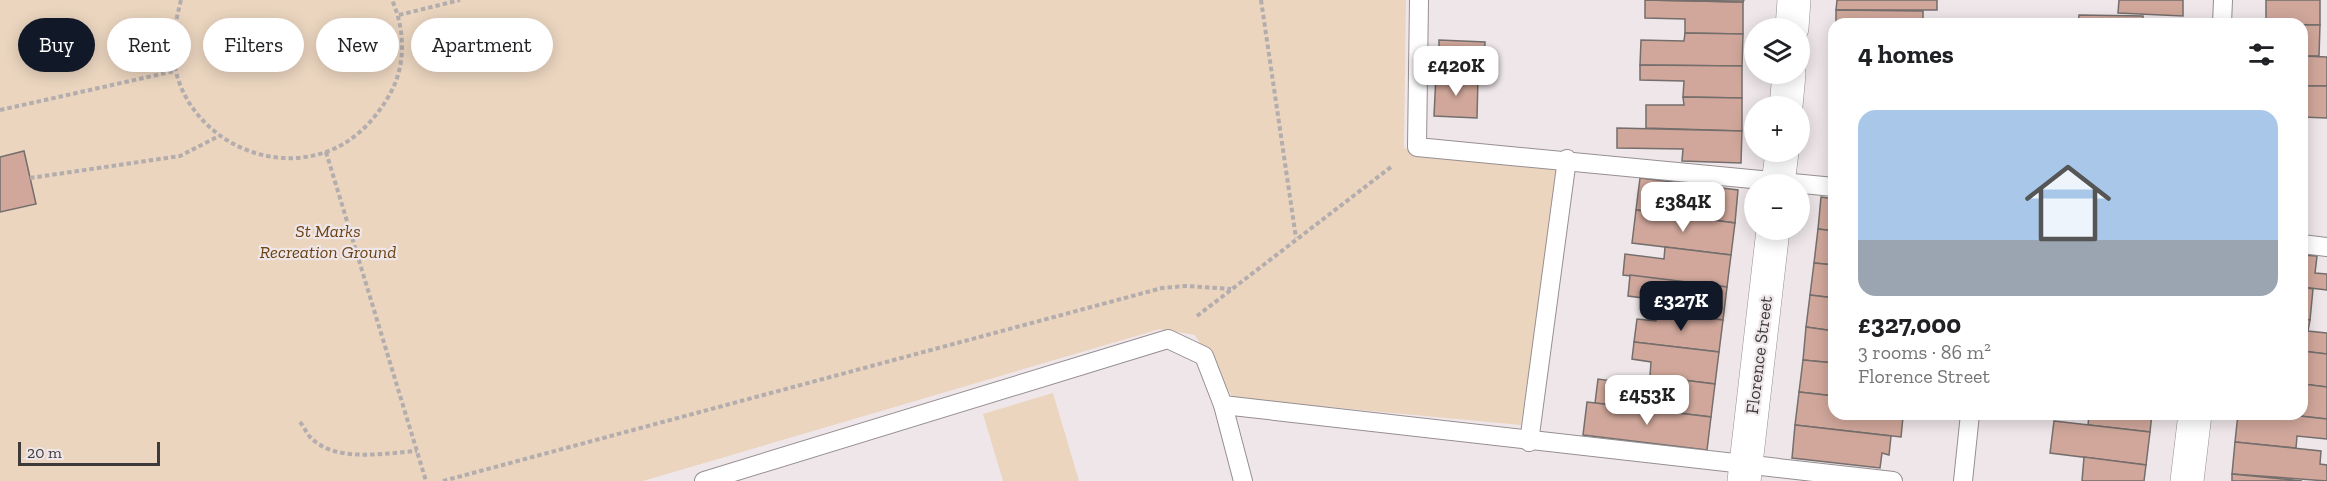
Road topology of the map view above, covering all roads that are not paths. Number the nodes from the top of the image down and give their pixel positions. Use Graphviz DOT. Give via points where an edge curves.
graph roads {
  1 [pos="1419,0"];
  2 [pos="1794,0"];
  3 [pos="2223,0"];
  4 [pos="1793,18"];
  5 [pos="2222,18"];
  6 [pos="1567,159"];
  7 [pos="1780,172"];
  8 [pos="1828,185"];
  9 [pos="1772,240"];
  10 [pos="2308,245"];
  11 [pos="2327,247"];
  12 [pos="1223,405"];
  13 [pos="1969,420"];
  14 [pos="2194,420"];
  15 [pos="1529,442"];
  16 [pos="1745,473"];
  17 [pos="704,481"];
  18 [pos="1243,481"];
  19 [pos="1893,481"];
  20 [pos="1963,481"];
  21 [pos="2187,481"];
  1 -- 6 [label="lane" via="1417,147"];
  2 -- 4 [label="street"];
  3 -- 5 [label="lane"];
  6 -- 7 [label="lane"];
  6 -- 15 [label="lane"];
  7 -- 8 [label="lane"];
  9 -- 16 [label="street, Florence Street"];
  10 -- 11 [label="lane"];
  12 -- 15 [label="lane"];
  12 -- 17 [label="lane" via="1204,356 1168,339"];
  12 -- 18 [label="lane"];
  13 -- 20 [label="lane"];
  14 -- 21 [label="street"];
  15 -- 16 [label="lane"];
  16 -- 19 [label="lane"];
}
